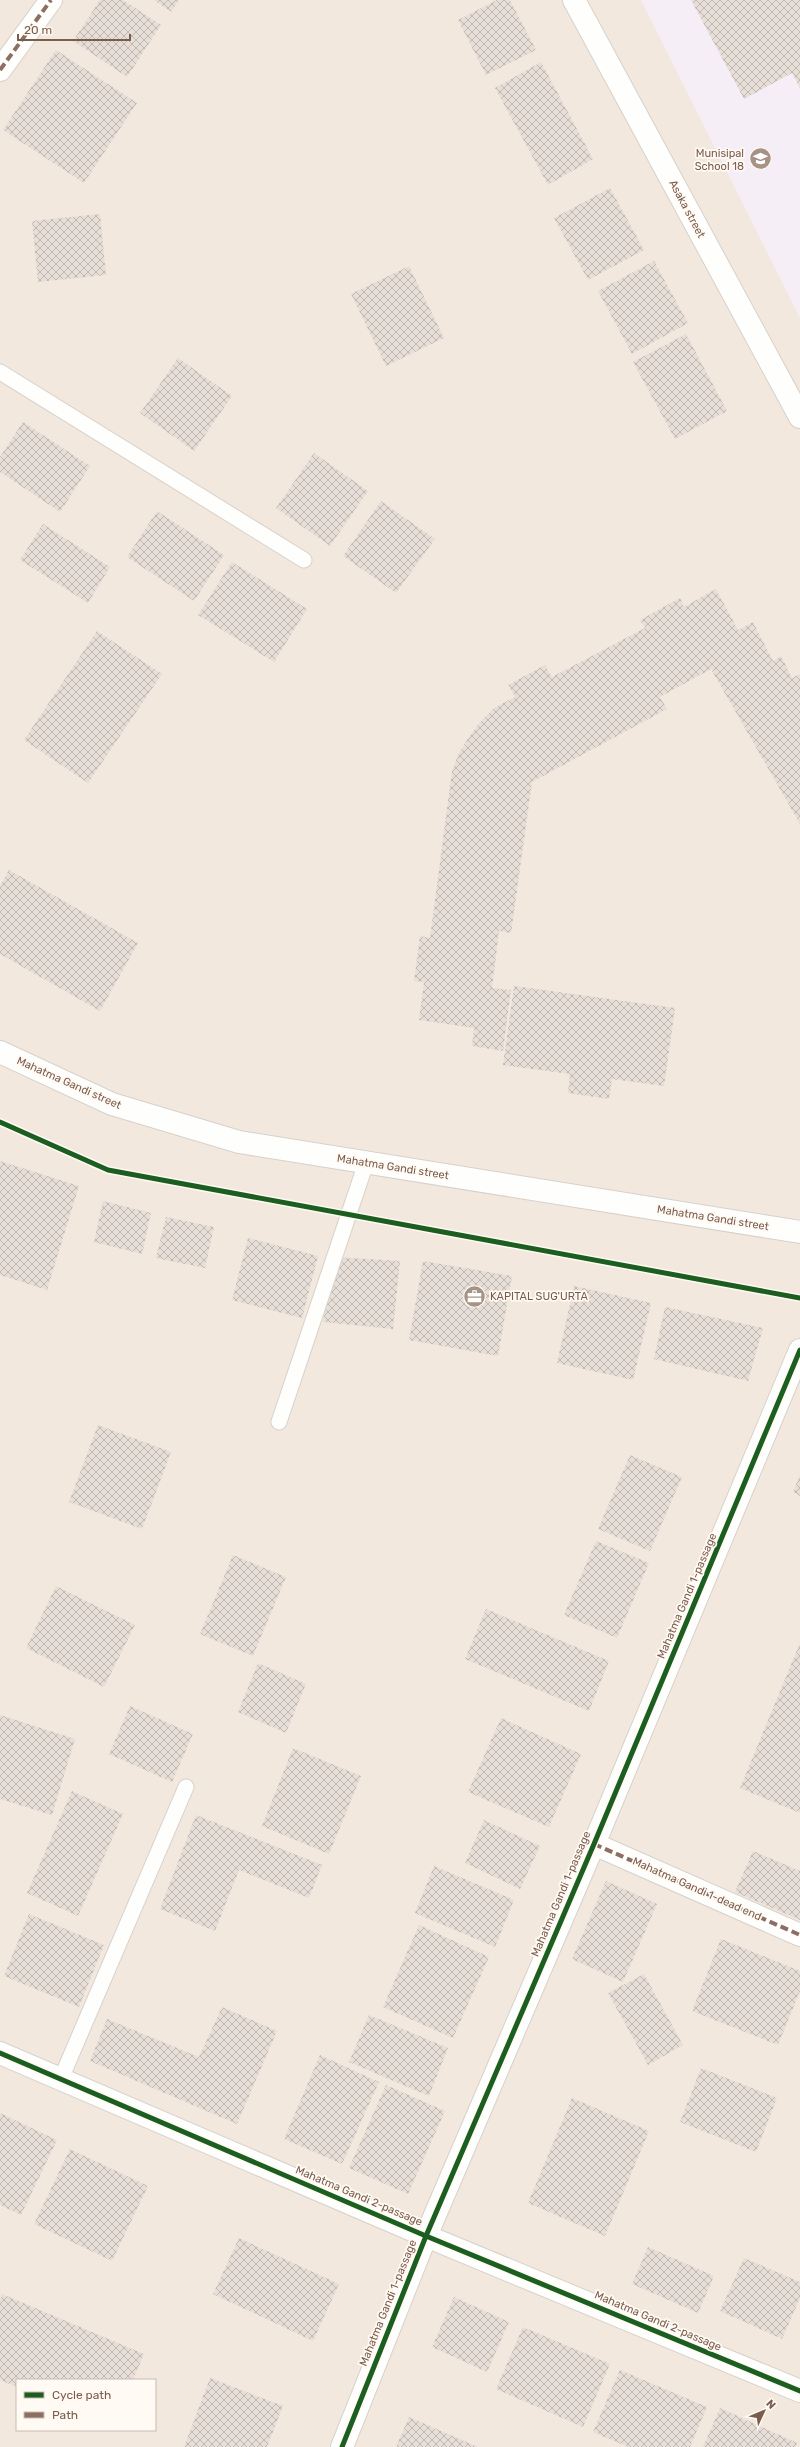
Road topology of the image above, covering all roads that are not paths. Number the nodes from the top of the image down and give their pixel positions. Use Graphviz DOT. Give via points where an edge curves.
graph roads {
  1 [pos="51,0"];
  2 [pos="574,0"];
  3 [pos="0,70"];
  4 [pos="0,372"];
  5 [pos="800,418"];
  6 [pos="304,560"];
  7 [pos="0,1052"];
  8 [pos="366,1163"];
  9 [pos="800,1232"];
  10 [pos="800,1350"];
  11 [pos="279,1422"];
  12 [pos="186,1787"];
  13 [pos="594,1844"];
  14 [pos="800,1935"];
  15 [pos="0,2053"];
  16 [pos="60,2080"];
  17 [pos="426,2236"];
  18 [pos="800,2391"];
  19 [pos="342,2447"];
  1 -- 3 [label="street"];
  2 -- 5 [label="street, Asaka street"];
  4 -- 6 [label="lane"];
  7 -- 8 [label="street, Mahatma Gandi street" via="112,1104 239,1142"];
  8 -- 9 [label="street, Mahatma Gandi street"];
  8 -- 11 [label="lane"];
  10 -- 13 [label="street, Mahatma Gandi 1-passage"];
  12 -- 16 [label="lane"];
  13 -- 14 [label="street, Mahatma Gandi 1-dead end"];
  13 -- 17 [label="street, Mahatma Gandi 1-passage"];
  15 -- 16 [label="street, Mahatma Gandi 2-passage"];
  16 -- 17 [label="street, Mahatma Gandi 2-passage"];
  17 -- 18 [label="street, Mahatma Gandi 2-passage"];
  17 -- 19 [label="street, Mahatma Gandi 1-passage"];
}
